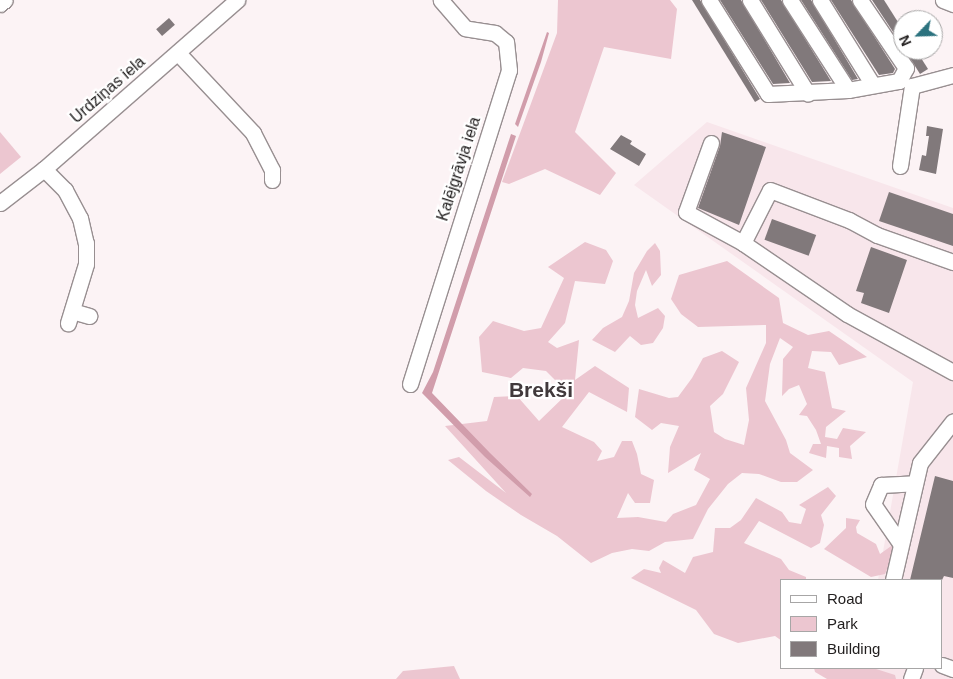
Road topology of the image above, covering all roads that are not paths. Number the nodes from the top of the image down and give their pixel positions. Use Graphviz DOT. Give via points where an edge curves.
graph roads {
  1 [pos="4,0"];
  2 [pos="237,0"];
  3 [pos="441,0"];
  4 [pos="709,0"];
  5 [pos="750,0"];
  6 [pos="790,0"];
  7 [pos="820,0"];
  8 [pos="860,0"];
  9 [pos="943,0"];
  10 [pos="0,4"];
  11 [pos="953,4"];
  12 [pos="178,53"];
  13 [pos="953,75"];
  14 [pos="874,85"];
  15 [pos="848,90"];
  16 [pos="808,94"];
  17 [pos="711,144"];
  18 [pos="900,166"];
  19 [pos="44,169"];
  20 [pos="276,172"];
  21 [pos="0,204"];
  22 [pos="743,243"];
  23 [pos="953,262"];
  24 [pos="89,316"];
  25 [pos="953,372"];
  26 [pos="410,384"];
  27 [pos="953,421"];
  28 [pos="914,483"];
  29 [pos="900,543"];
  30 [pos="893,579"];
  1 -- 10 [label="street"];
  2 -- 12 [label="street, Urdziņas iela"];
  3 -- 26 [label="street, Kalējgrāvja iela" via="465,28 494,33 506,42 509,70"];
  4 -- 16 [label="street" via="768,94"];
  5 -- 16 [label="street"];
  6 -- 15 [label="street"];
  7 -- 14 [label="street"];
  8 -- 14 [label="street" via="906,68 899,81"];
  9 -- 11 [label="street"];
  12 -- 19 [label="street, Urdziņas iela"];
  12 -- 20 [label="street" via="253,133"];
  13 -- 18 [label="street" via="912,86"];
  14 -- 15 [label="street"];
  15 -- 16 [label="street"];
  17 -- 22 [label="street" via="686,212"];
  19 -- 21 [label="street, Urdziņas iela"];
  19 -- 24 [label="street" via="65,190 80,218 86,244 86,264 70,317"];
  22 -- 23 [label="street" via="770,190 849,220 876,235"];
  22 -- 25 [label="street" via="847,314"];
  27 -- 28 [label="street" via="920,463"];
  28 -- 29 [label="street"];
  28 -- 29 [label="street" via="881,485 873,504"];
  29 -- 30 [label="street"];
}
